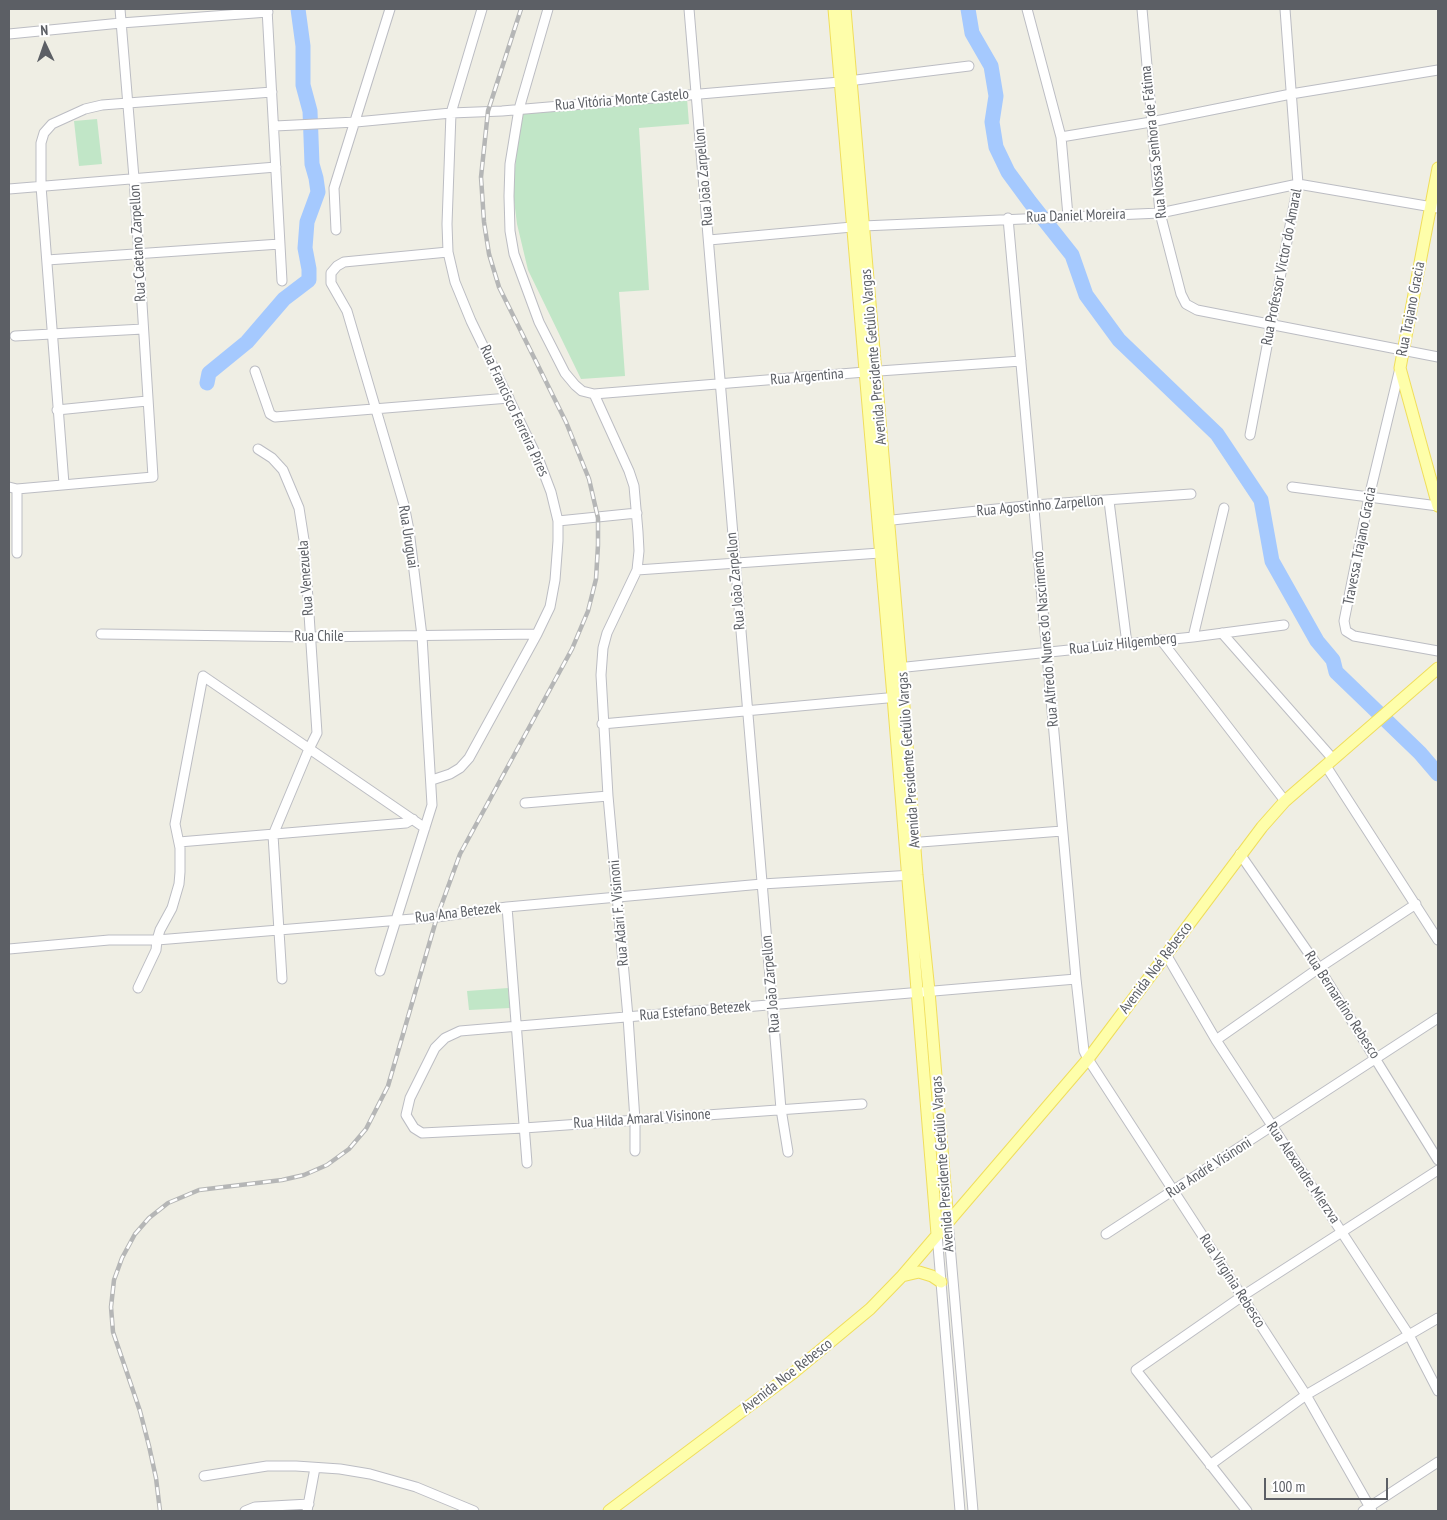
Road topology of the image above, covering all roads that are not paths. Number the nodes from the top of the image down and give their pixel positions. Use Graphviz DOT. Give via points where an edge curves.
graph roads {
  1 [pos="120,9"];
  2 [pos="390,9"];
  3 [pos="482,9"];
  4 [pos="548,9"];
  5 [pos="689,9"];
  6 [pos="834,9"];
  7 [pos="845,9"];
  8 [pos="1027,9"];
  9 [pos="1142,9"];
  10 [pos="1285,9"];
  11 [pos="268,10"];
  12 [pos="121,23"];
  13 [pos="9,34"];
  14 [pos="969,66"];
  15 [pos="1438,70"];
  16 [pos="845,81"];
  17 [pos="272,92"];
  18 [pos="696,94"];
  19 [pos="1291,94"];
  20 [pos="127,102"];
  21 [pos="519,109"];
  22 [pos="451,113"];
  23 [pos="356,122"];
  24 [pos="1151,122"];
  25 [pos="274,126"];
  26 [pos="1061,137"];
  27 [pos="276,168"];
  28 [pos="1438,168"];
  29 [pos="134,178"];
  30 [pos="1298,184"];
  31 [pos="41,186"];
  32 [pos="9,188"];
  33 [pos="1434,208"];
  34 [pos="1160,213"];
  35 [pos="1068,216"];
  36 [pos="1008,218"];
  37 [pos="857,226"];
  38 [pos="336,230"];
  39 [pos="709,240"];
  40 [pos="280,244"];
  41 [pos="448,252"];
  42 [pos="138,253"];
  43 [pos="47,260"];
  44 [pos="282,281"];
  45 [pos="1272,323"];
  46 [pos="142,329"];
  47 [pos="52,334"];
  48 [pos="15,336"];
  49 [pos="1403,350"];
  50 [pos="1438,357"];
  51 [pos="1021,362"];
  52 [pos="1400,368"];
  53 [pos="255,371"];
  54 [pos="870,372"];
  55 [pos="720,384"];
  56 [pos="594,394"];
  57 [pos="509,398"];
  58 [pos="148,401"];
  59 [pos="57,410"];
  60 [pos="375,410"];
  61 [pos="1250,435"];
  62 [pos="258,449"];
  63 [pos="64,484"];
  64 [pos="1292,487"];
  65 [pos="13,488"];
  66 [pos="1191,494"];
  67 [pos="1369,497"];
  68 [pos="1109,501"];
  69 [pos="1034,505"];
  70 [pos="1438,506"];
  71 [pos="1224,508"];
  72 [pos="637,513"];
  73 [pos="558,521"];
  74 [pos="883,521"];
  75 [pos="17,553"];
  76 [pos="880,553"];
  77 [pos="735,564"];
  78 [pos="637,570"];
  79 [pos="1284,625"];
  80 [pos="1222,633"];
  81 [pos="101,634"];
  82 [pos="537,634"];
  83 [pos="422,636"];
  84 [pos="310,637"];
  85 [pos="1193,637"];
  86 [pos="1161,640"];
  87 [pos="1127,644"];
  88 [pos="1438,651"];
  89 [pos="1047,652"];
  90 [pos="896,668"];
  91 [pos="1438,668"];
  92 [pos="898,697"];
  93 [pos="748,711"];
  94 [pos="602,724"];
  95 [pos="309,750"];
  96 [pos="1330,762"];
  97 [pos="432,780"];
  98 [pos="608,796"];
  99 [pos="1285,802"];
  100 [pos="525,803"];
  101 [pos="413,819"];
  102 [pos="425,828"];
  103 [pos="1062,831"];
  104 [pos="273,835"];
  105 [pos="179,842"];
  106 [pos="910,842"];
  107 [pos="1240,854"];
  108 [pos="912,875"];
  109 [pos="762,884"];
  110 [pos="618,897"];
  111 [pos="1416,904"];
  112 [pos="507,906"];
  113 [pos="396,920"];
  114 [pos="279,930"];
  115 [pos="157,940"];
  116 [pos="1438,940"];
  117 [pos="9,949"];
  118 [pos="1167,956"];
  119 [pos="1319,968"];
  120 [pos="380,971"];
  121 [pos="282,979"];
  122 [pos="1076,979"];
  123 [pos="138,988"];
  124 [pos="929,991"];
  125 [pos="917,992"];
  126 [pos="772,1004"];
  127 [pos="628,1017"];
  128 [pos="1438,1018"];
  129 [pos="516,1027"];
  130 [pos="1216,1040"];
  131 [pos="1376,1058"];
  132 [pos="1088,1059"];
  133 [pos="862,1104"];
  134 [pos="781,1108"];
  135 [pos="635,1120"];
  136 [pos="1272,1127"];
  137 [pos="524,1128"];
  138 [pos="422,1133"];
  139 [pos="635,1151"];
  140 [pos="788,1152"];
  141 [pos="1438,1160"];
  142 [pos="527,1164"];
  143 [pos="1438,1170"];
  144 [pos="1174,1190"];
  145 [pos="948,1222"];
  146 [pos="1343,1233"];
  147 [pos="937,1234"];
  148 [pos="1106,1234"];
  149 [pos="902,1276"];
  150 [pos="941,1282"];
  151 [pos="1241,1297"];
  152 [pos="1438,1318"];
  153 [pos="1409,1335"];
  154 [pos="1438,1391"];
  155 [pos="1306,1395"];
  156 [pos="963,1406"];
  157 [pos="952,1407"];
  158 [pos="1438,1462"];
  159 [pos="1210,1465"];
  160 [pos="315,1468"];
  161 [pos="204,1476"];
  162 [pos="308,1507"];
  163 [pos="1369,1510"];
  164 [pos="245,1511"];
  165 [pos="474,1511"];
  166 [pos="609,1511"];
  167 [pos="960,1511"];
  168 [pos="973,1511"];
  169 [pos="1247,1511"];
  1 -- 12 [label="street, Rua Caetano Zarpellon"];
  2 -- 23 [label="street"];
  3 -- 22 [label="street, Rua Francisco Ferreira Pires"];
  4 -- 21 [label="street"];
  5 -- 18 [label="street, Rua João Zarpellon"];
  6 -- 16 [label="main road, Avenida Presidente Getúlio Vargas"];
  7 -- 16 [label="main road, Avenida Presidente Getúlio Vargas"];
  8 -- 26 [label="street"];
  9 -- 24 [label="street, Rua Nossa Senhora de Fátima"];
  10 -- 19 [label="street, Rua Professor Victor do Amaral"];
  11 -- 12 [label="street"];
  11 -- 17 [label="street"];
  12 -- 13 [label="street"];
  12 -- 20 [label="street, Rua Caetano Zarpellon"];
  14 -- 16 [label="street, Rua Vitória Monte Castelo"];
  15 -- 19 [label="street"];
  16 -- 18 [label="street, Rua Vitória Monte Castelo"];
  16 -- 37 [label="main road, Avenida Presidente Getúlio Vargas"];
  17 -- 20 [label="street"];
  17 -- 25 [label="street"];
  18 -- 21 [label="street, Rua Vitória Monte Castelo"];
  18 -- 39 [label="street, Rua João Zarpellon"];
  19 -- 24 [label="street"];
  19 -- 30 [label="street, Rua Professor Victor do Amaral"];
  20 -- 29 [label="street, Rua Caetano Zarpellon"];
  20 -- 31 [label="street" via="85,109 52,124 41,143"];
  21 -- 22 [label="street, Rua Vitória Monte Castelo"];
  21 -- 56 [label="street" via="510,164 510,231 514,254 540,322 565,372 582,391"];
  22 -- 23 [label="street, Rua Vitória Monte Castelo"];
  22 -- 41 [label="street, Rua Francisco Ferreira Pires"];
  23 -- 25 [label="street, Rua Vitória Monte Castelo"];
  23 -- 38 [label="street" via="334,188"];
  24 -- 26 [label="street"];
  24 -- 34 [label="street, Rua Nossa Senhora de Fátima"];
  25 -- 27 [label="street"];
  26 -- 35 [label="street"];
  27 -- 29 [label="street"];
  27 -- 40 [label="street"];
  28 -- 33 [label="main road, Rua Trajano Gracia"];
  29 -- 31 [label="street"];
  29 -- 42 [label="street, Rua Caetano Zarpellon"];
  30 -- 33 [label="street, Rua Daniel Moreira"];
  30 -- 34 [label="street, Rua Daniel Moreira"];
  30 -- 45 [label="street, Rua Professor Victor do Amaral"];
  31 -- 32 [label="street"];
  31 -- 43 [label="street"];
  33 -- 49 [label="main road, Rua Trajano Gracia"];
  34 -- 35 [label="street, Rua Daniel Moreira"];
  34 -- 45 [label="street, Rua Nossa Senhora de Fátima" via="1180,294 1186,304 1197,310"];
  35 -- 36 [label="street, Rua Daniel Moreira"];
  36 -- 37 [label="street, Rua Daniel Moreira"];
  36 -- 51 [label="street, Rua Alfredo Nunes do Nascimento"];
  37 -- 39 [label="street, Rua Daniel Moreira"];
  37 -- 54 [label="main road, Avenida Presidente Getúlio Vargas"];
  39 -- 55 [label="street, Rua João Zarpellon"];
  40 -- 42 [label="street"];
  40 -- 44 [label="street"];
  41 -- 57 [label="street, Rua Francisco Ferreira Pires" via="455,282"];
  41 -- 60 [label="street, Rua Uruguai" via="344,262 331,273 331,283 347,311"];
  42 -- 43 [label="street"];
  42 -- 46 [label="street, Rua Caetano Zarpellon"];
  43 -- 47 [label="street"];
  45 -- 49 [label="street"];
  45 -- 61 [label="street, Rua Professor Victor do Amaral"];
  46 -- 47 [label="street"];
  46 -- 58 [label="street, Rua Caetano Zarpellon"];
  47 -- 48 [label="street"];
  47 -- 59 [label="street"];
  49 -- 50 [label="street"];
  49 -- 52 [label="main road, Rua Trajano Gracia"];
  51 -- 54 [label="street, Rua Argentina"];
  51 -- 69 [label="street, Rua Alfredo Nunes do Nascimento"];
  52 -- 67 [label="street, Travessa Trajano Gracia"];
  52 -- 70 [label="main road, Rua Trajano Gracia"];
  53 -- 60 [label="street" via="270,414 275,417"];
  54 -- 55 [label="street, Rua Argentina"];
  54 -- 74 [label="main road, Avenida Presidente Getúlio Vargas"];
  55 -- 56 [label="street, Rua Argentina"];
  55 -- 77 [label="street, Rua João Zarpellon"];
  56 -- 72 [label="street" via="629,471"];
  57 -- 60 [label="street"];
  57 -- 73 [label="street, Rua Francisco Ferreira Pires" via="540,463"];
  58 -- 59 [label="street"];
  58 -- 63 [label="street, Rua Caetano Zarpellon" via="153,477"];
  59 -- 63 [label="street"];
  60 -- 83 [label="street, Rua Uruguai" via="404,505"];
  62 -- 84 [label="street, Rua Venezuela" via="283,470 299,508"];
  63 -- 65 [label="street"];
  64 -- 67 [label="street"];
  65 -- 75 [label="street"];
  66 -- 68 [label="street, Rua Agostinho Zarpellon"];
  67 -- 70 [label="street"];
  67 -- 88 [label="street, Travessa Trajano Gracia" via="1344,621 1346,631 1354,636"];
  68 -- 69 [label="street, Rua Agostinho Zarpellon"];
  68 -- 87 [label="street"];
  69 -- 74 [label="street, Rua Agostinho Zarpellon"];
  69 -- 89 [label="street, Rua Alfredo Nunes do Nascimento"];
  71 -- 85 [label="street"];
  72 -- 73 [label="street"];
  72 -- 78 [label="street"];
  73 -- 82 [label="street, Rua Francisco Ferreira Pires" via="550,607"];
  74 -- 76 [label="main road, Avenida Presidente Getúlio Vargas"];
  74 -- 90 [label="main road, Avenida Presidente Getúlio Vargas"];
  76 -- 77 [label="street"];
  76 -- 90 [label="main road, Avenida Presidente Getúlio Vargas"];
  77 -- 78 [label="street"];
  77 -- 93 [label="street, Rua João Zarpellon"];
  78 -- 94 [label="street, Rua Adari F. Visinoni" via="603,648"];
  79 -- 80 [label="street, Rua Luiz Hilgemberg"];
  80 -- 85 [label="street, Rua Luiz Hilgemberg"];
  80 -- 96 [label="street"];
  81 -- 84 [label="street, Rua Chile"];
  82 -- 83 [label="street, Rua Chile"];
  82 -- 97 [label="street, Rua Francisco Ferreira Pires" via="469,758 450,774"];
  83 -- 84 [label="street, Rua Chile"];
  83 -- 97 [label="street, Rua Uruguai"];
  84 -- 95 [label="street, Rua Venezuela" via="317,733"];
  85 -- 86 [label="street, Rua Luiz Hilgemberg"];
  86 -- 87 [label="street, Rua Luiz Hilgemberg"];
  86 -- 99 [label="street"];
  87 -- 89 [label="street, Rua Luiz Hilgemberg"];
  89 -- 90 [label="street, Rua Luiz Hilgemberg"];
  89 -- 103 [label="street, Rua Alfredo Nunes do Nascimento"];
  90 -- 92 [label="main road, Avenida Presidente Getúlio Vargas"];
  91 -- 96 [label="main road, Avenida Noé Rebesco"];
  92 -- 93 [label="street"];
  92 -- 106 [label="main road, Avenida Presidente Getúlio Vargas"];
  93 -- 94 [label="street"];
  93 -- 109 [label="street, Rua João Zarpellon"];
  94 -- 98 [label="street, Rua Adari F. Visinoni"];
  95 -- 101 [label="street"];
  95 -- 104 [label="street, Rua Venezuela"];
  95 -- 105 [label="street" via="203,676 174,824"];
  96 -- 99 [label="main road, Avenida Noé Rebesco"];
  96 -- 111 [label="street"];
  97 -- 102 [label="street, Rua Uruguai" via="432,805"];
  98 -- 100 [label="street"];
  98 -- 110 [label="street, Rua Adari F. Visinoni"];
  99 -- 107 [label="main road, Avenida Noé Rebesco"];
  101 -- 102 [label="street"];
  101 -- 104 [label="street" via="406,823"];
  102 -- 113 [label="street, Rua Uruguai"];
  103 -- 106 [label="street"];
  103 -- 122 [label="street, Rua Alfredo Nunes do Nascimento"];
  104 -- 105 [label="street"];
  104 -- 114 [label="street"];
  105 -- 115 [label="street" via="179,884"];
  106 -- 108 [label="main road, Avenida Presidente Getúlio Vargas"];
  107 -- 118 [label="main road, Avenida Noé Rebesco"];
  107 -- 119 [label="street, Rua Bernardino Rebesco"];
  108 -- 109 [label="street, Rua Ana Betezek"];
  108 -- 124 [label="main road, Avenida Presidente Getúlio Vargas"];
  108 -- 125 [label="main road, Avenida Presidente Getúlio Vargas"];
  109 -- 110 [label="street, Rua Ana Betezek"];
  109 -- 126 [label="street, Rua João Zarpellon"];
  110 -- 112 [label="street, Rua Ana Betezek"];
  110 -- 127 [label="street, Rua Adari F. Visinoni"];
  111 -- 116 [label="street"];
  111 -- 119 [label="street"];
  112 -- 113 [label="street, Rua Ana Betezek"];
  112 -- 129 [label="street"];
  113 -- 114 [label="street, Rua Ana Betezek"];
  113 -- 120 [label="street, Rua Uruguai"];
  114 -- 115 [label="street, Rua Ana Betezek"];
  114 -- 121 [label="street"];
  115 -- 117 [label="street, Rua Ana Betezek" via="109,940"];
  115 -- 123 [label="street" via="156,950"];
  118 -- 130 [label="street, Rua Alexandre Mierzva"];
  118 -- 132 [label="main road, Avenida Noé Rebesco"];
  119 -- 130 [label="street"];
  119 -- 131 [label="street, Rua Bernardino Rebesco"];
  122 -- 124 [label="street, Rua Estefano Betezek"];
  122 -- 132 [label="street, Rua Alfredo Nunes do Nascimento" via="1082,1040"];
  124 -- 125 [label="street, Rua Estefano Betezek"];
  124 -- 145 [label="main road, Avenida Presidente Getúlio Vargas"];
  125 -- 126 [label="street, Rua Estefano Betezek"];
  125 -- 147 [label="main road, Avenida Presidente Getúlio Vargas"];
  126 -- 127 [label="street, Rua Estefano Betezek"];
  126 -- 134 [label="street, Rua João Zarpellon"];
  127 -- 129 [label="street, Rua Estefano Betezek"];
  127 -- 135 [label="street, Rua Adari F. Visinoni"];
  128 -- 131 [label="street, Rua André Visinoni"];
  129 -- 137 [label="street"];
  129 -- 138 [label="street, Rua Estefano Betezek" via="460,1031 445,1038 435,1048 410,1098 406,1115 414,1128"];
  130 -- 136 [label="street, Rua Alexandre Mierzva"];
  131 -- 136 [label="street, Rua André Visinoni"];
  131 -- 141 [label="street, Rua Bernardino Rebesco"];
  132 -- 144 [label="street, Rua Virginia Rebesco"];
  132 -- 145 [label="main road, Avenida Noé Rebesco"];
  133 -- 134 [label="street, Rua Hilda Amaral Visinone"];
  134 -- 135 [label="street, Rua Hilda Amaral Visinone"];
  134 -- 140 [label="street, Rua João Zarpellon"];
  135 -- 137 [label="street, Rua Hilda Amaral Visinone"];
  135 -- 139 [label="street, Rua Adari F. Visinoni"];
  136 -- 144 [label="street, Rua André Visinoni"];
  136 -- 146 [label="street, Rua Alexandre Mierzva"];
  137 -- 138 [label="street, Rua Hilda Amaral Visinone"];
  137 -- 142 [label="street"];
  143 -- 146 [label="street"];
  144 -- 148 [label="street, Rua André Visinoni"];
  144 -- 151 [label="street, Rua Virginia Rebesco"];
  145 -- 147 [label="main road, Avenida Noe Rebesco"];
  145 -- 156 [label="street, Avenida Presidente Getúlio Vargas"];
  146 -- 151 [label="street"];
  146 -- 153 [label="street, Rua Alexandre Mierzva"];
  147 -- 149 [label="main road, Avenida Noe Rebesco"];
  147 -- 150 [label="street, Avenida Presidente Getúlio Vargas"];
  149 -- 150 [label="main road" via="919,1272"];
  149 -- 166 [label="main road, Avenida Noe Rebesco" via="843,1333"];
  150 -- 157 [label="street, Avenida Presidente Getúlio Vargas"];
  151 -- 155 [label="street, Rua Virginia Rebesco"];
  151 -- 159 [label="street" via="1136,1370"];
  152 -- 153 [label="street"];
  153 -- 154 [label="street, Rua Alexandre Mierzva"];
  153 -- 155 [label="street"];
  155 -- 159 [label="street"];
  155 -- 163 [label="street, Rua Virginia Rebesco"];
  156 -- 157 [label="street"];
  156 -- 168 [label="street, Avenida Presidente Getúlio Vargas"];
  157 -- 167 [label="street, Avenida Presidente Getúlio Vargas"];
  158 -- 163 [label="street"];
  159 -- 169 [label="street"];
  160 -- 161 [label="street" via="267,1466"];
  160 -- 162 [label="street"];
  160 -- 165 [label="street" via="370,1474 416,1487"];
  162 -- 164 [label="street" via="255,1507"];
}
